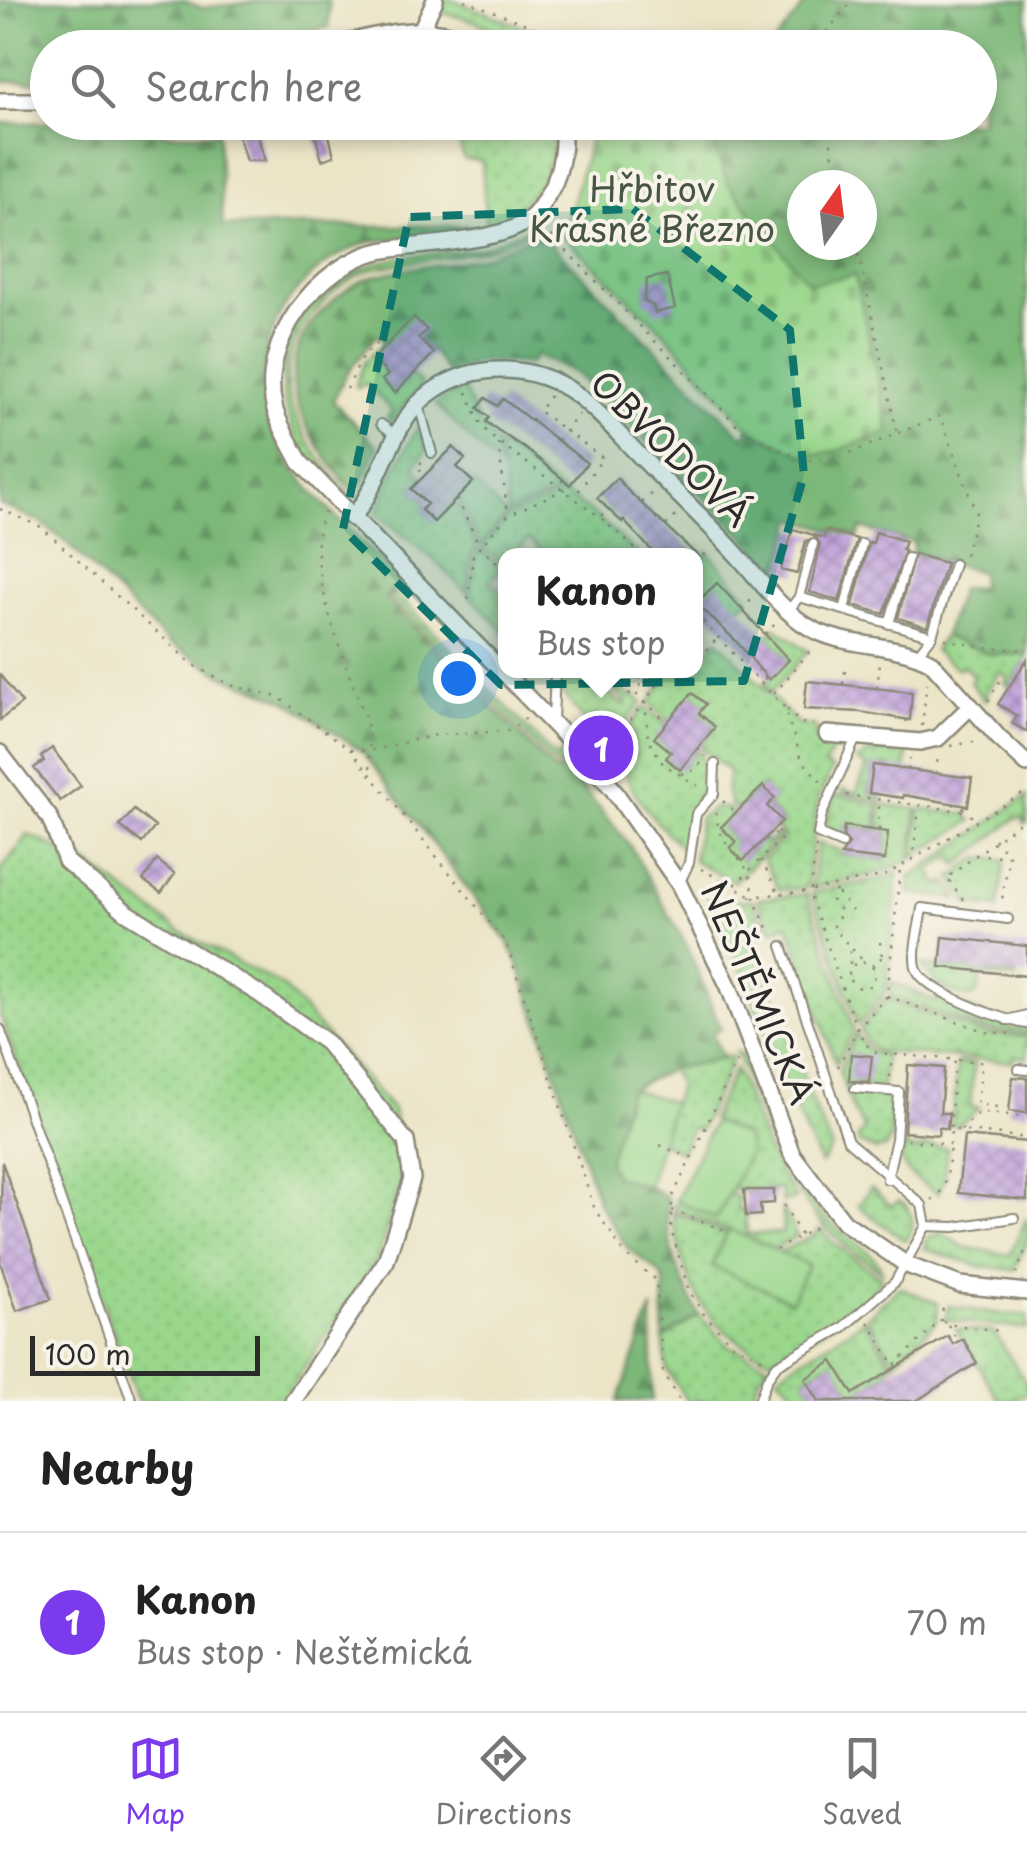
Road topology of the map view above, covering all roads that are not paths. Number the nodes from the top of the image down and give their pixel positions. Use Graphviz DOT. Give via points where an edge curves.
graph roads {
  1 [pos="435,0"];
  2 [pos="422,28"];
  3 [pos="407,30"];
  4 [pos="431,30"];
  5 [pos="30,101"];
  6 [pos="0,102"];
  7 [pos="563,140"];
  8 [pos="419,405"];
  9 [pos="381,424"];
  10 [pos="396,436"];
  11 [pos="432,452"];
  12 [pos="352,518"];
  13 [pos="813,544"];
  14 [pos="862,544"];
  15 [pos="908,558"];
  16 [pos="954,564"];
  17 [pos="794,603"];
  18 [pos="844,610"];
  19 [pos="889,624"];
  20 [pos="932,636"];
  21 [pos="917,654"];
  22 [pos="498,668"];
  23 [pos="507,678"];
  24 [pos="555,678"];
  25 [pos="979,704"];
  26 [pos="553,725"];
  27 [pos="827,734"];
  28 [pos="856,738"];
  29 [pos="0,753"];
  30 [pos="715,764"];
  31 [pos="1027,764"];
  32 [pos="842,844"];
  33 [pos="679,884"];
  34 [pos="1008,919"];
  35 [pos="782,946"];
  36 [pos="1027,1015"];
  37 [pos="1006,1020"];
  38 [pos="1027,1024"];
  39 [pos="0,1029"];
  40 [pos="855,1088"];
  41 [pos="887,1178"];
  42 [pos="1014,1218"];
  43 [pos="926,1226"];
  44 [pos="907,1265"];
  45 [pos="1027,1292"];
  46 [pos="132,1401"];
  47 [pos="294,1401"];
  48 [pos="760,1401"];
  1 -- 2 [label="street"];
  2 -- 3 [label="street"];
  2 -- 4 [label="street"];
  5 -- 6 [label="street"];
  7 -- 12 [label="street, NEŠTĚMICKÁ" via="557,178 534,215 517,228 378,251 340,267 294,312 275,355 274,406 300,462"];
  8 -- 10 [label="street, OBVODOVÁ"];
  8 -- 11 [label="lane"];
  8 -- 17 [label="street, OBVODOVÁ" via="431,392 480,370 547,378 587,405"];
  9 -- 10 [label="lane"];
  10 -- 12 [label="street, OBVODOVÁ"];
  12 -- 22 [label="street, NEŠTĚMICKÁ"];
  13 -- 17 [label="lane"];
  14 -- 18 [label="lane"];
  15 -- 19 [label="lane"];
  16 -- 20 [label="lane"];
  17 -- 18 [label="lane"];
  17 -- 21 [label="street, OBVODOVÁ" via="808,626"];
  18 -- 19 [label="lane"];
  19 -- 20 [label="lane"];
  20 -- 21 [label="lane"];
  21 -- 25 [label="street, OBVODOVÁ"];
  23 -- 26 [label="street, NEŠTĚMICKÁ"];
  24 -- 26 [label="lane"];
  25 -- 28 [label="street" via="938,738"];
  25 -- 31 [label="street, OBVODOVÁ" via="997,736"];
  26 -- 33 [label="street, NEŠTĚMICKÁ" via="612,788"];
  27 -- 28 [label="street"];
  28 -- 32 [label="lane" via="818,834"];
  29 -- 47 [label="street" via="50,818 66,861 126,912 327,1043 406,1140 412,1180 386,1260"];
  30 -- 33 [label="lane" via="714,794 696,814"];
  33 -- 44 [label="street, NEŠTĚMICKÁ" via="728,986 792,1154 844,1222"];
  34 -- 37 [label="lane" via="922,908 916,964 927,983"];
  35 -- 41 [label="lane" via="848,1141"];
  36 -- 37 [label="lane"];
  37 -- 38 [label="lane"];
  39 -- 46 [label="lane"];
  40 -- 41 [label="lane" via="900,1092"];
  41 -- 43 [label="lane" via="922,1205"];
  42 -- 43 [label="lane"];
  43 -- 44 [label="lane"];
  44 -- 45 [label="street, NEŠTĚMICKÁ" via="960,1285"];
  44 -- 48 [label="lane" via="842,1328 777,1365"];
}
